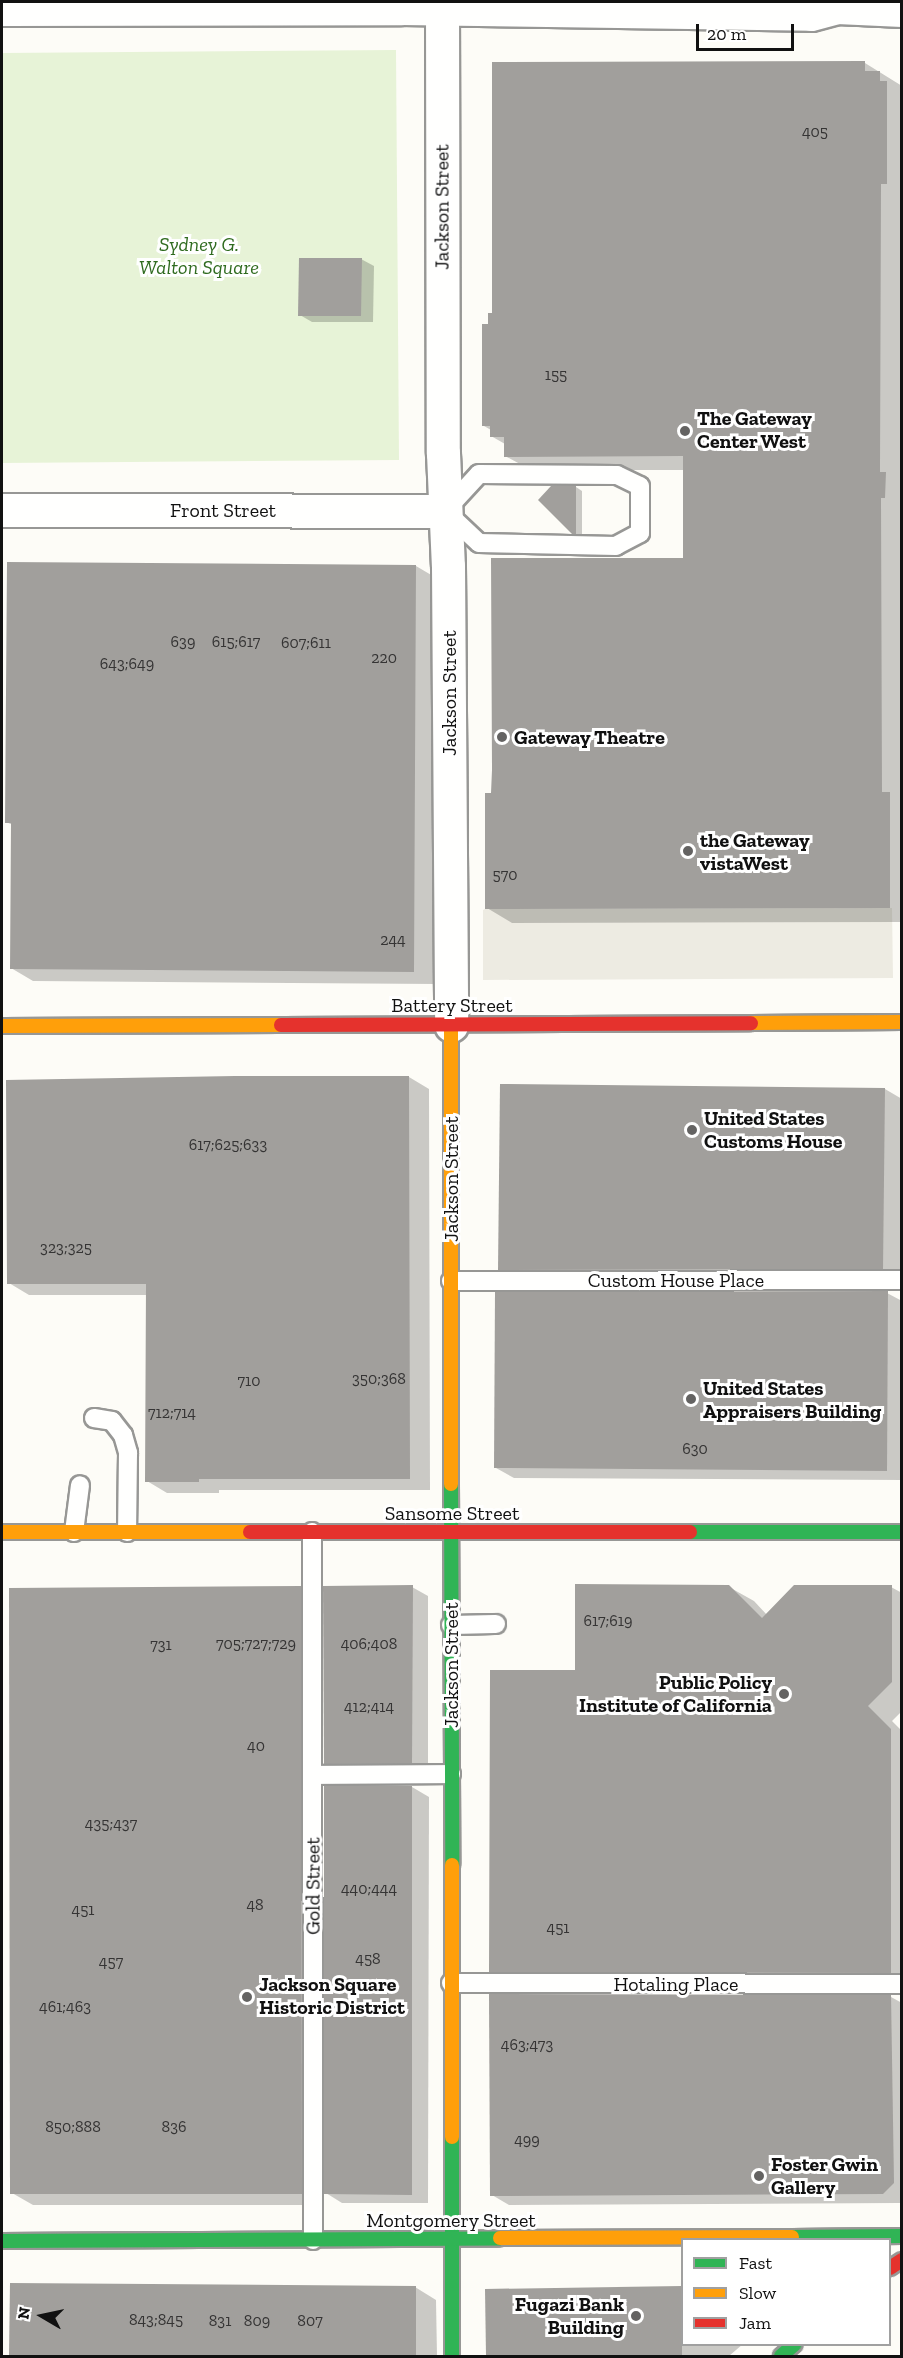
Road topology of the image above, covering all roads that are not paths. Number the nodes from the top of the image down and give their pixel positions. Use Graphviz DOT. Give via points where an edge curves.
graph roads {
  1 [pos="442,6"];
  2 [pos="2,9"];
  3 [pos="902,10"];
  4 [pos="2,510"];
  5 [pos="445,511"];
  6 [pos="902,1022"];
  7 [pos="451,1025"];
  8 [pos="2,1026"];
  9 [pos="902,1280"];
  10 [pos="451,1281"];
  11 [pos="94,1418"];
  12 [pos="80,1485"];
  13 [pos="2,1532"];
  14 [pos="74,1532"];
  15 [pos="127,1532"];
  16 [pos="312,1532"];
  17 [pos="452,1532"];
  18 [pos="902,1532"];
  19 [pos="496,1624"];
  20 [pos="451,1625"];
  21 [pos="313,1774"];
  22 [pos="451,1774"];
  23 [pos="452,1983"];
  24 [pos="902,1984"];
  25 [pos="902,2236"];
  26 [pos="804,2238"];
  27 [pos="452,2239"];
  28 [pos="681,2239"];
  29 [pos="313,2240"];
  30 [pos="2,2241"];
  31 [pos="792,2346"];
  32 [pos="452,2356"];
  33 [pos="780,2356"];
  1 -- 2 [label="street"];
  1 -- 3 [label="street" via="811,14 837,7"];
  1 -- 5 [label="street, Jackson Street"];
  4 -- 5 [label="street, Front Street"];
  5 -- 5 [label="lane" via="479,543 616,546 640,533 640,486 617,475 479,474"];
  5 -- 7 [label="street, Jackson Street"];
  6 -- 7 [label="street, Battery Street"];
  7 -- 8 [label="street, Battery Street"];
  7 -- 10 [label="street, Jackson Street"];
  9 -- 10 [label="lane, Custom House Place"];
  10 -- 17 [label="street, Jackson Street"];
  11 -- 15 [label="lane" via="112,1421 123,1436 128,1453"];
  12 -- 14 [label="lane"];
  13 -- 14 [label="street, Sansome Street"];
  14 -- 15 [label="street, Sansome Street"];
  15 -- 16 [label="street, Sansome Street"];
  16 -- 17 [label="street, Sansome Street"];
  16 -- 21 [label="lane, Gold Street"];
  17 -- 18 [label="street, Sansome Street"];
  17 -- 20 [label="street, Jackson Street"];
  19 -- 20 [label="lane"];
  20 -- 22 [label="street, Jackson Street"];
  21 -- 22 [label="lane"];
  21 -- 29 [label="lane, Gold Street"];
  22 -- 23 [label="street, Jackson Street"];
  23 -- 24 [label="lane, Hotaling Place"];
  23 -- 27 [label="street, Jackson Street"];
  25 -- 26 [label="street, Montgomery Street"];
  27 -- 28 [label="street, Montgomery Street"];
  27 -- 29 [label="street, Montgomery Street"];
  27 -- 32 [label="street, Jackson Street"];
  29 -- 30 [label="street, Montgomery Street"];
  31 -- 33 [label="street"];
}
